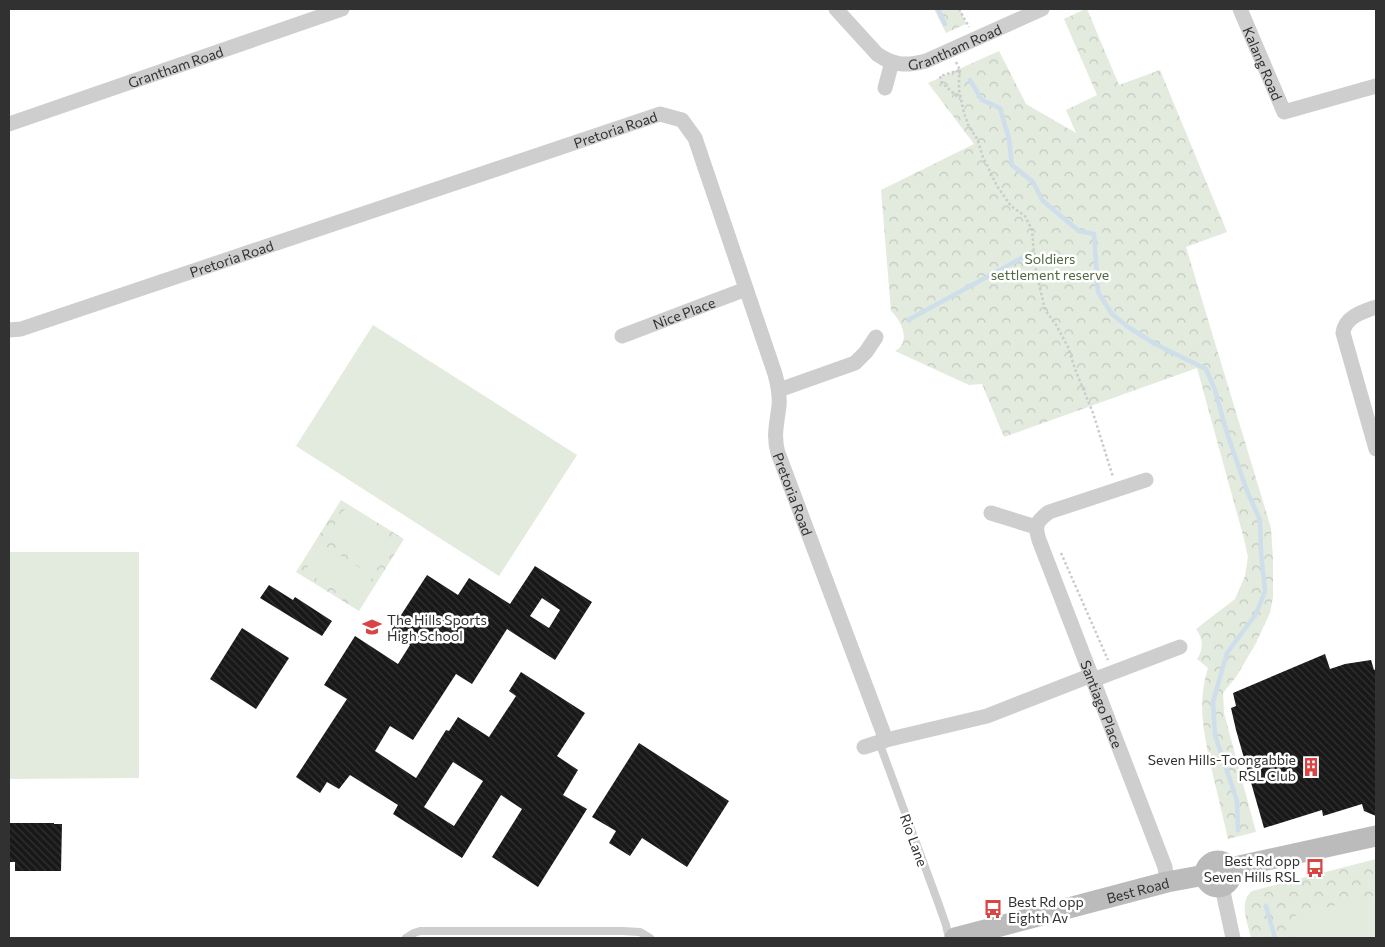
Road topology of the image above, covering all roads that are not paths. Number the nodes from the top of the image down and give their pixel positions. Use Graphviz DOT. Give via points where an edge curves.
graph roads {
  1 [pos="342,9"];
  2 [pos="836,9"];
  3 [pos="1042,9"];
  4 [pos="1240,9"];
  5 [pos="892,62"];
  6 [pos="1376,86"];
  7 [pos="885,88"];
  8 [pos="9,124"];
  9 [pos="746,289"];
  10 [pos="1376,307"];
  11 [pos="9,330"];
  12 [pos="622,336"];
  13 [pos="876,337"];
  14 [pos="779,390"];
  15 [pos="1376,449"];
  16 [pos="1146,480"];
  17 [pos="991,513"];
  18 [pos="1036,527"];
  19 [pos="1180,646"];
  20 [pos="1092,678"];
  21 [pos="882,741"];
  22 [pos="864,747"];
  23 [pos="1376,836"];
  24 [pos="1214,881"];
  25 [pos="1167,882"];
  26 [pos="406,938"];
  27 [pos="650,938"];
  28 [pos="948,938"];
  29 [pos="955,938"];
  30 [pos="1233,938"];
  1 -- 8 [label="street, Grantham Road"];
  2 -- 5 [label="street, Grantham Road" via="876,54"];
  3 -- 5 [label="street, Grantham Road" via="926,61 911,65"];
  4 -- 6 [label="street, Kalang Road" via="1284,112"];
  5 -- 7 [label="street, Grantham Road"];
  9 -- 11 [label="street, Pretoria Road" via="695,138 682,120 660,114 21,329"];
  9 -- 12 [label="street, Nice Place"];
  9 -- 14 [label="street, Pretoria Road"];
  10 -- 15 [label="street" via="1350,318 1344,327 1343,337"];
  13 -- 14 [label="street" via="855,363"];
  14 -- 21 [label="street, Pretoria Road" via="775,431 778,453"];
  16 -- 18 [label="street" via="1049,512"];
  17 -- 18 [label="street"];
  18 -- 20 [label="street, Santiago Place"];
  19 -- 20 [label="street" via="1114,673"];
  20 -- 21 [label="street" via="987,716"];
  20 -- 25 [label="street, Santiago Place" via="1165,867"];
  21 -- 22 [label="street"];
  21 -- 28 [label="lane, Rio Lane"];
  23 -- 24 [label="main road" via="1230,868 1224,862 1216,861 1207,868"];
  24 -- 25 [label="main road, Best Road"];
  24 -- 30 [label="street"];
  25 -- 29 [label="main road, Best Road"];
  26 -- 27 [label="lane" via="420,931 623,931 640,932"];
}
